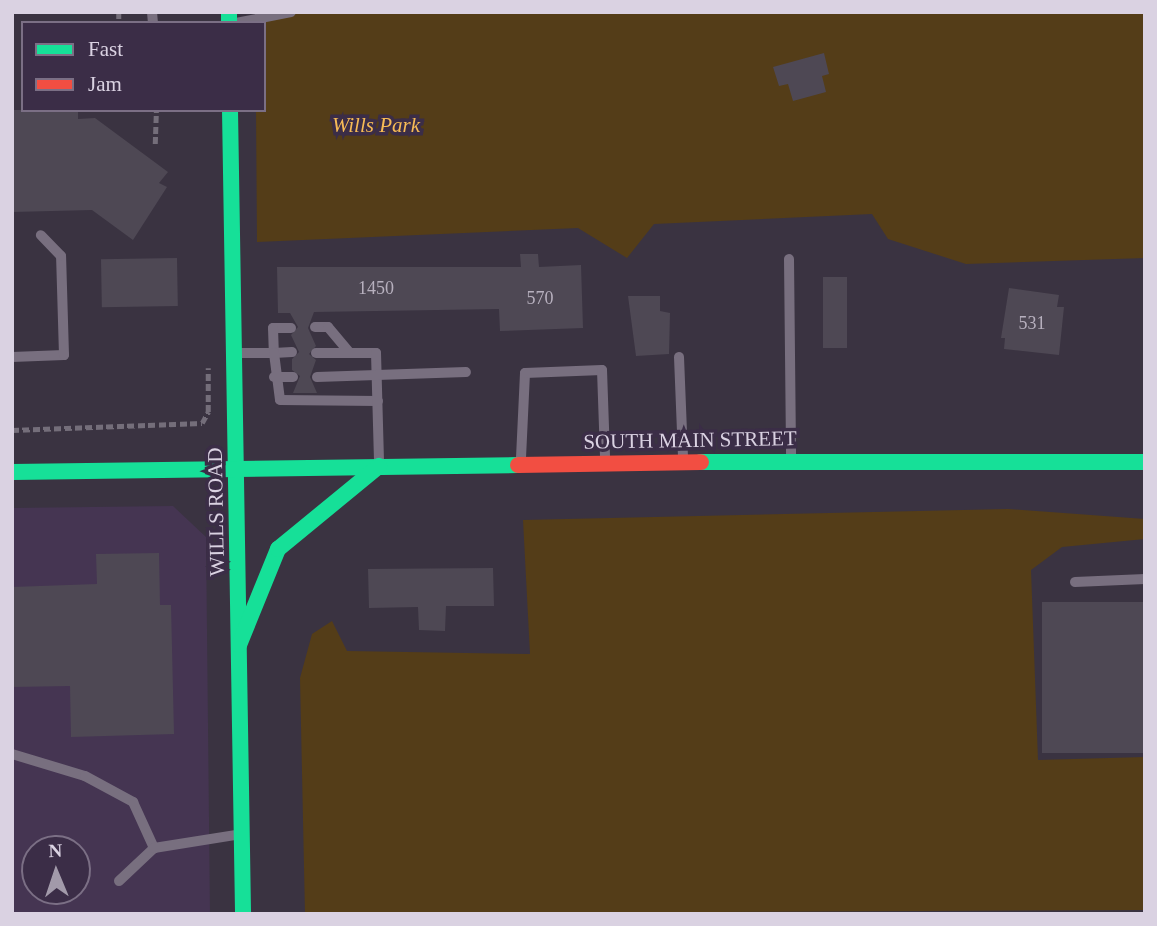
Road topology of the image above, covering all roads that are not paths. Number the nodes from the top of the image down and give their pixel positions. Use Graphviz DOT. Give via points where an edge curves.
graph roads {
  1 [pos="290,12"];
  2 [pos="246,21"];
  3 [pos="230,112"];
  4 [pos="41,235"];
  5 [pos="789,259"];
  6 [pos="315,327"];
  7 [pos="291,328"];
  8 [pos="292,352"];
  9 [pos="234,353"];
  10 [pos="274,353"];
  11 [pos="316,353"];
  12 [pos="350,353"];
  13 [pos="12,357"];
  14 [pos="679,358"];
  15 [pos="466,372"];
  16 [pos="377,376"];
  17 [pos="274,377"];
  18 [pos="293,377"];
  19 [pos="317,377"];
  20 [pos="378,401"];
  21 [pos="791,460"];
  22 [pos="606,462"];
  23 [pos="684,462"];
  24 [pos="1145,462"];
  25 [pos="521,464"];
  26 [pos="379,466"];
  27 [pos="236,468"];
  28 [pos="12,472"];
  29 [pos="1145,579"];
  30 [pos="1075,582"];
  31 [pos="239,645"];
  32 [pos="12,754"];
  33 [pos="242,834"];
  34 [pos="154,848"];
  35 [pos="119,881"];
  36 [pos="243,914"];
  1 -- 2 [label="lane"];
  3 -- 9 [label="main road, WILLS ROAD"];
  4 -- 13 [label="lane" via="61,256 64,355"];
  5 -- 21 [label="lane"];
  6 -- 12 [label="lane" via="328,327"];
  7 -- 10 [label="lane" via="273,328"];
  8 -- 10 [label="lane"];
  9 -- 10 [label="lane"];
  9 -- 27 [label="main road, WILLS ROAD"];
  10 -- 17 [label="lane"];
  11 -- 12 [label="lane"];
  12 -- 16 [label="lane" via="376,353"];
  14 -- 23 [label="lane"];
  15 -- 16 [label="lane"];
  16 -- 19 [label="lane"];
  16 -- 20 [label="lane"];
  17 -- 18 [label="lane"];
  17 -- 20 [label="lane" via="279,400"];
  20 -- 26 [label="lane"];
  21 -- 23 [label="main road, SOUTH MAIN STREET"];
  21 -- 24 [label="main road, SOUTH MAIN STREET"];
  22 -- 23 [label="main road, SOUTH MAIN STREET"];
  22 -- 25 [label="main road, SOUTH MAIN STREET"];
  22 -- 25 [label="lane" via="602,370 525,373"];
  25 -- 26 [label="main road, SOUTH MAIN STREET"];
  26 -- 27 [label="main road, SOUTH MAIN STREET"];
  26 -- 31 [label="main road" via="278,549"];
  27 -- 28 [label="main road, SOUTH MAIN STREET"];
  27 -- 31 [label="main road, WILLS ROAD"];
  29 -- 30 [label="lane"];
  31 -- 33 [label="main road, WILLS ROAD"];
  32 -- 34 [label="lane" via="85,776 133,802"];
  33 -- 34 [label="lane"];
  33 -- 36 [label="main road, WILLS ROAD"];
  34 -- 35 [label="lane"];
}
